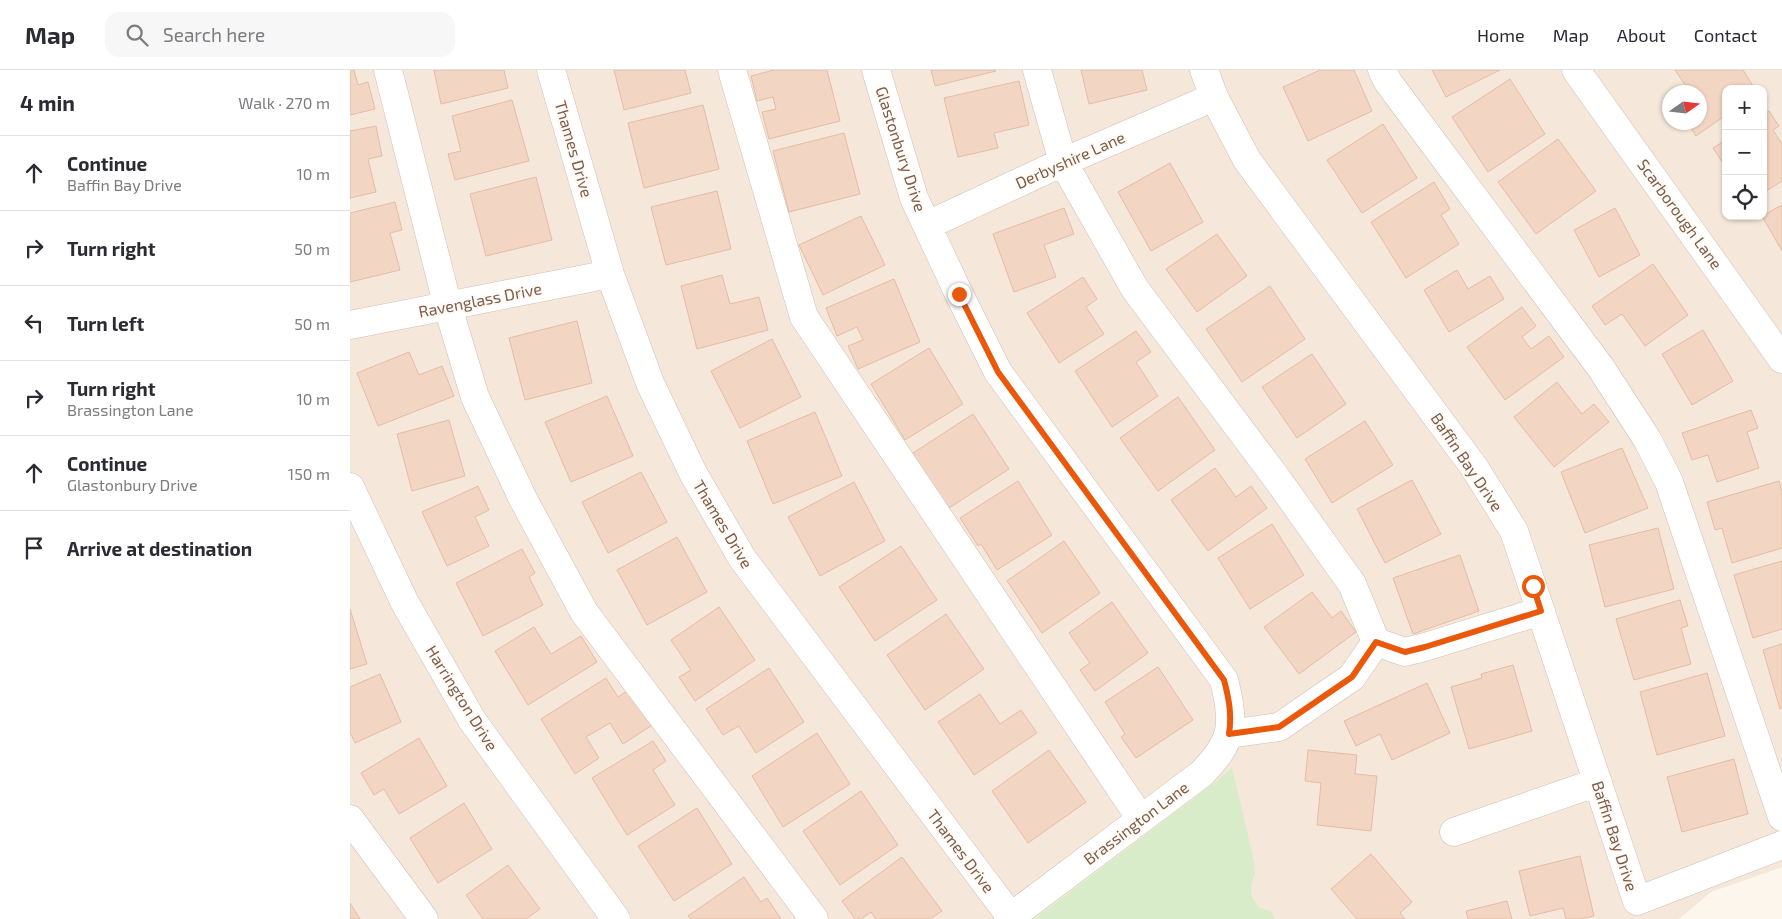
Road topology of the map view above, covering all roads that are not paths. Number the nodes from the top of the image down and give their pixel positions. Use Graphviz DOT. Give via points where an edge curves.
graph roads {
  1 [pos="388,70"];
  2 [pos="551,70"];
  3 [pos="732,70"];
  4 [pos="876,70"];
  5 [pos="1037,70"];
  6 [pos="1204,70"];
  7 [pos="1382,70"];
  8 [pos="1576,70"];
  9 [pos="1214,97"];
  10 [pos="1064,162"];
  11 [pos="928,225"];
  12 [pos="610,274"];
  13 [pos="448,307"];
  14 [pos="350,325"];
  15 [pos="1782,359"];
  16 [pos="350,488"];
  17 [pos="1541,611"];
  18 [pos="1376,642"];
  19 [pos="1231,706"];
  20 [pos="1229,734"];
  21 [pos="1598,782"];
  22 [pos="1782,817"];
  23 [pos="350,819"];
  24 [pos="1141,819"];
  25 [pos="1454,832"];
  26 [pos="1782,846"];
  27 [pos="1010,918"];
  28 [pos="424,919"];
  29 [pos="616,919"];
  30 [pos="814,919"];
  1 -- 13 [label="street"];
  2 -- 12 [label="street, Thames Drive"];
  3 -- 24 [label="street" via="804,317"];
  4 -- 11 [label="street, Glastonbury Drive" via="914,198"];
  5 -- 10 [label="street"];
  6 -- 9 [label="street, Baffin Bay Drive"];
  7 -- 22 [label="street" via="1601,368 1648,439 1669,482"];
  8 -- 15 [label="street, Scarborough Lane"];
  9 -- 10 [label="street, Derbyshire Lane"];
  9 -- 17 [label="street, Baffin Bay Drive" via="1247,160 1474,467 1514,530"];
  10 -- 11 [label="street, Derbyshire Lane"];
  10 -- 18 [label="street" via="1135,289 1276,476 1352,584"];
  11 -- 19 [label="street, Glastonbury Drive" via="998,372 1224,680"];
  12 -- 13 [label="street, Ravenglass Drive"];
  12 -- 27 [label="street, Thames Drive" via="650,383 692,473 742,558"];
  13 -- 14 [label="street, Ravenglass Drive"];
  13 -- 30 [label="street" via="475,397 523,499 584,612"];
  16 -- 29 [label="street, Harrington Drive" via="405,603 472,720"];
  17 -- 18 [label="street" via="1405,652"];
  17 -- 21 [label="street, Baffin Bay Drive"];
  18 -- 20 [label="street" via="1352,677 1279,727"];
  19 -- 20 [label="street, Brassington Lane"];
  20 -- 24 [label="street, Brassington Lane" via="1216,759 1201,774"];
  21 -- 25 [label="street"];
  21 -- 26 [label="street, Baffin Bay Drive" via="1637,901"];
  23 -- 28 [label="street"];
  24 -- 27 [label="street, Brassington Lane"];
}
